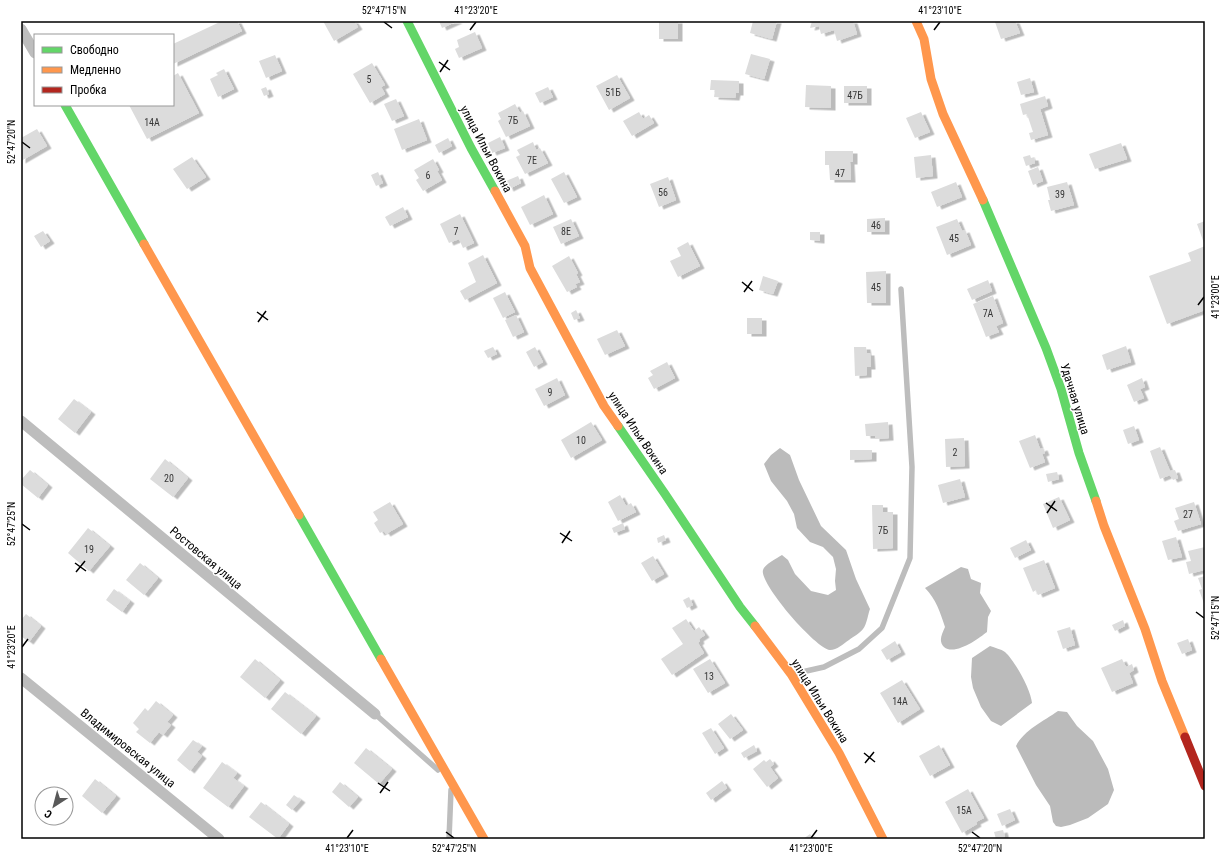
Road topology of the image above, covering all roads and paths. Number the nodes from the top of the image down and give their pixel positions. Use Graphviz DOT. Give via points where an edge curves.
graph roads {
  1 [pos="407,21"];
  2 [pos="916,21"];
  3 [pos="21,29"];
  4 [pos="34,51"];
  5 [pos="65,106"];
  6 [pos="902,288"];
  7 [pos="21,421"];
  8 [pos="791,674"];
  9 [pos="21,678"];
  10 [pos="375,714"];
  11 [pos="452,782"];
  12 [pos="1205,786"];
  13 [pos="219,839"];
  14 [pos="449,839"];
  15 [pos="484,839"];
  16 [pos="883,839"];
  1 -- 8 [label="street, улица Ильи Вокина" via="471,148 525,246 530,268 604,406 740,607"];
  2 -- 12 [label="street, Удачная улица" via="924,39 931,79 943,114 980,193 1046,348 1061,389 1078,453 1104,526 1145,629 1162,681"];
  3 -- 4 [label="street"];
  5 -- 11 [label="street"];
  6 -- 8 [label="lane" via="912,467 910,558 882,628 859,649 824,667"];
  7 -- 10 [label="street, Ростовская улица"];
  8 -- 16 [label="street, улица Ильи Вокина" via="839,753"];
  9 -- 13 [label="street, Владимировская улица"];
  10 -- 11 [label="lane"];
  11 -- 14 [label="lane"];
  11 -- 15 [label="street"];
}
